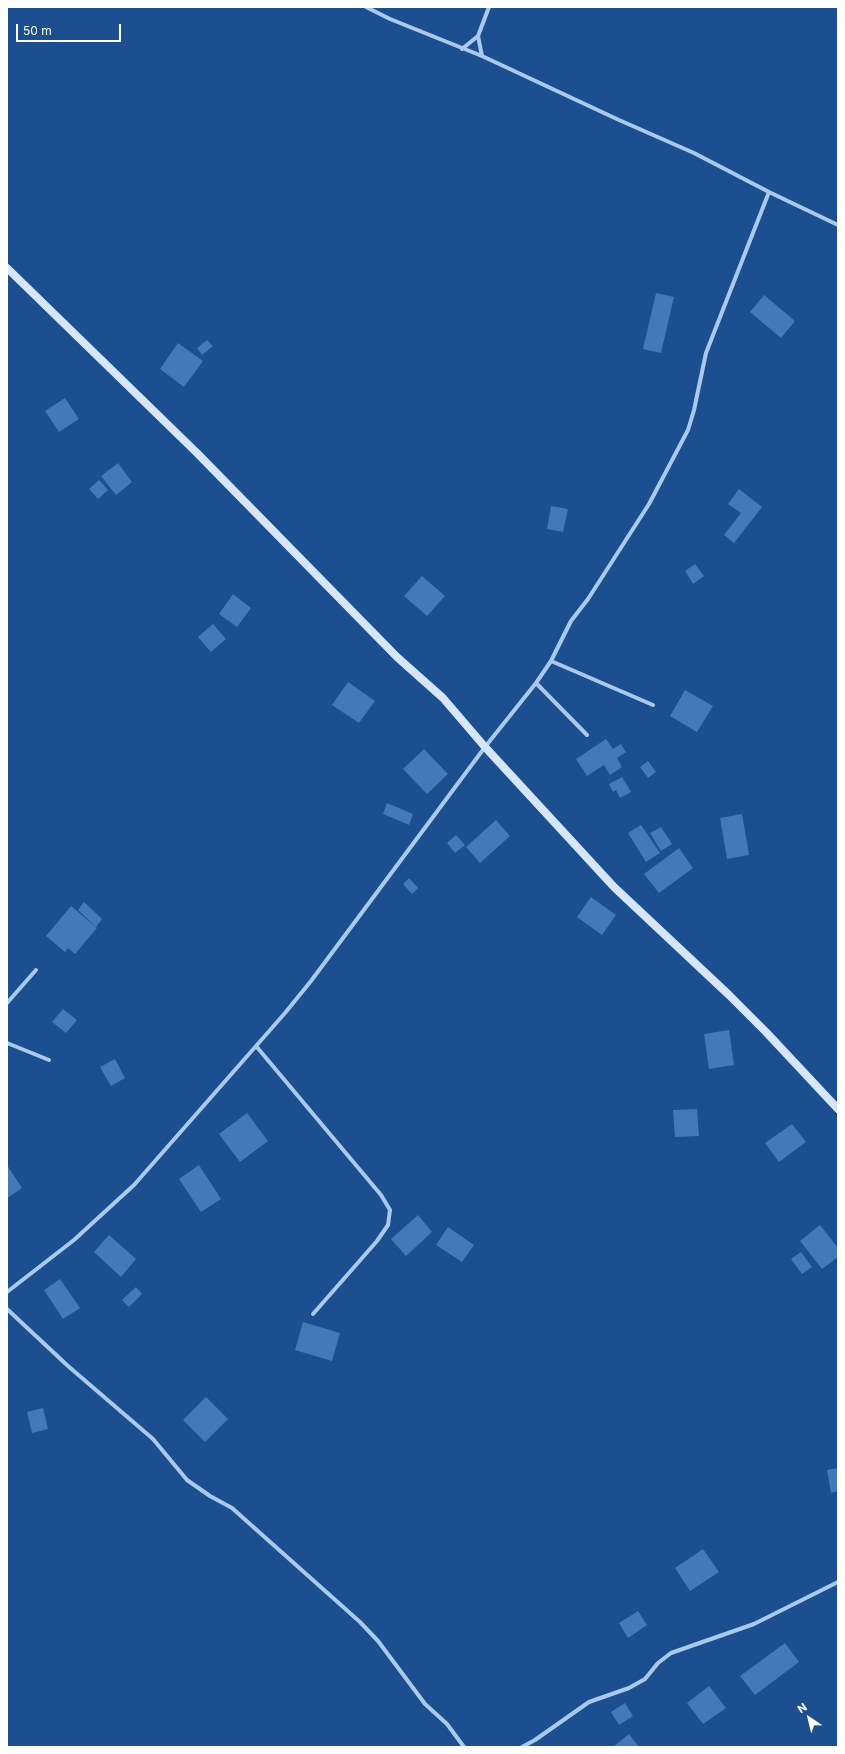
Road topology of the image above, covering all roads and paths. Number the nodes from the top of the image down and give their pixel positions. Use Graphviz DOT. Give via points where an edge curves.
graph roads {
  1 [pos="366,7"];
  2 [pos="489,7"];
  3 [pos="478,36"];
  4 [pos="462,49"];
  5 [pos="482,56"];
  6 [pos="769,192"];
  7 [pos="838,225"];
  8 [pos="7,268"];
  9 [pos="551,661"];
  10 [pos="536,683"];
  11 [pos="653,705"];
  12 [pos="587,736"];
  13 [pos="485,748"];
  14 [pos="36,970"];
  15 [pos="7,1003"];
  16 [pos="7,1043"];
  17 [pos="256,1046"];
  18 [pos="49,1060"];
  19 [pos="838,1110"];
  20 [pos="7,1292"];
  21 [pos="7,1309"];
  22 [pos="312,1314"];
  23 [pos="838,1582"];
  24 [pos="464,1747"];
  25 [pos="522,1747"];
  1 -- 4 [label="street"];
  2 -- 3 [label="street"];
  3 -- 4 [label="street"];
  3 -- 5 [label="street"];
  4 -- 5 [label="street"];
  5 -- 6 [label="street" via="694,153"];
  6 -- 7 [label="street"];
  6 -- 9 [label="street" via="706,353 688,430 649,504 571,621"];
  8 -- 13 [label="street" via="197,453 397,657 443,698"];
  9 -- 10 [label="street"];
  9 -- 11 [label="street"];
  10 -- 12 [label="street"];
  10 -- 13 [label="street"];
  13 -- 17 [label="street" via="311,981"];
  13 -- 19 [label="street" via="614,886 729,995"];
  14 -- 15 [label="street"];
  16 -- 18 [label="street"];
  17 -- 20 [label="street" via="134,1185 74,1240"];
  17 -- 22 [label="street" via="381,1195 390,1210 388,1225 377,1241"];
  21 -- 24 [label="street" via="68,1366 153,1439 187,1480 232,1508 360,1622 378,1641 425,1704 447,1724"];
  23 -- 25 [label="street" via="754,1624 671,1653 645,1678 629,1688 589,1702"];
}
